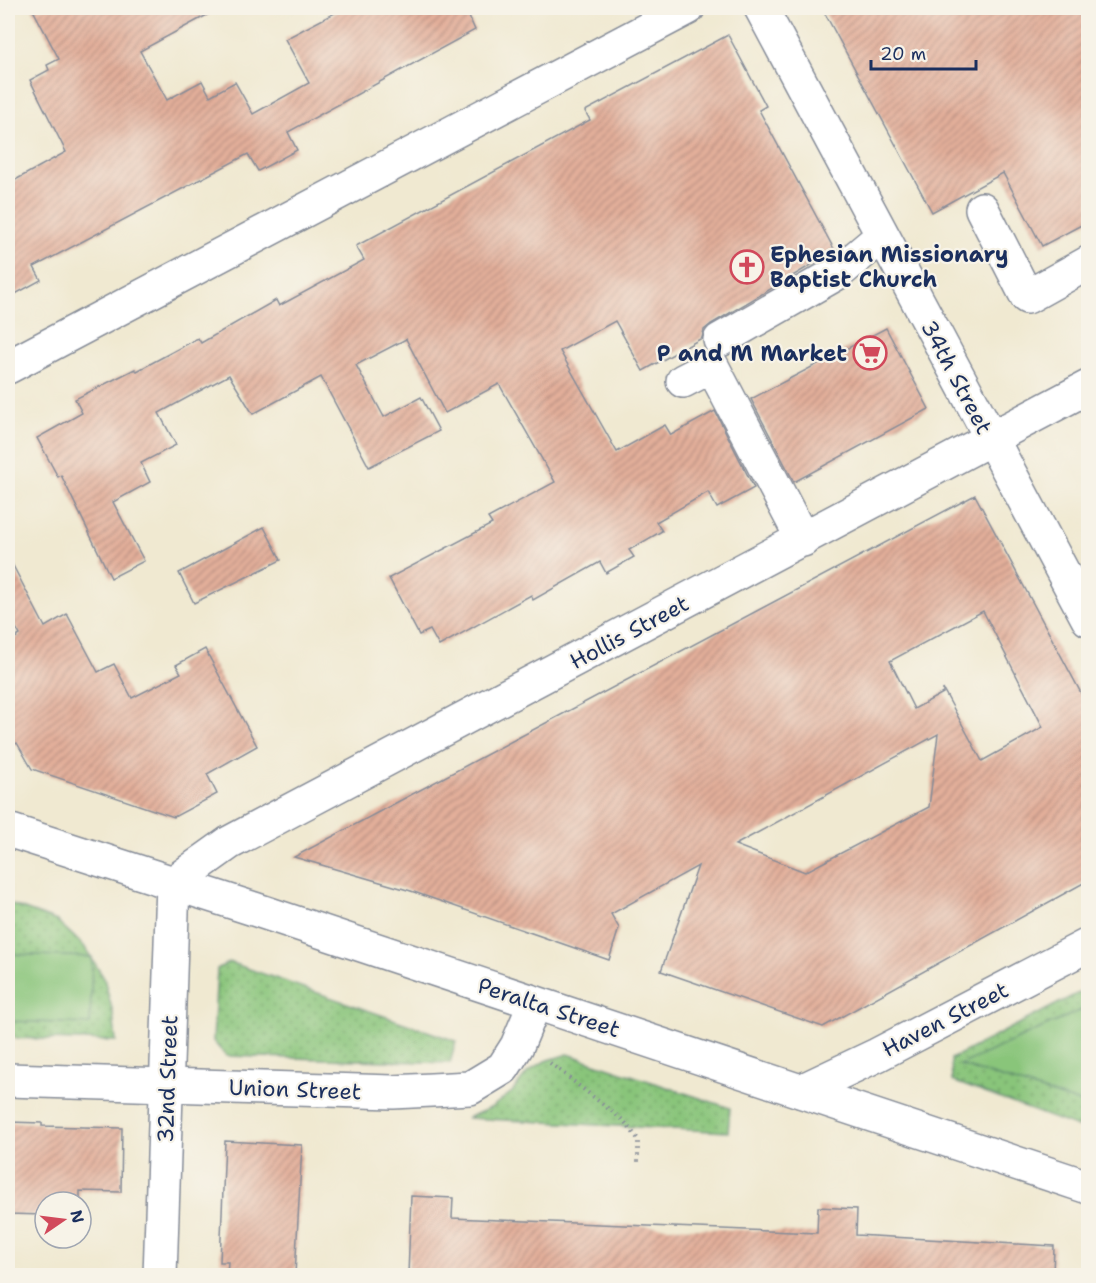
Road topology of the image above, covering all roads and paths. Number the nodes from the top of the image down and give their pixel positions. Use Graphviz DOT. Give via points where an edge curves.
graph roads {
  1 [pos="688,8"];
  2 [pos="761,8"];
  3 [pos="982,209"];
  4 [pos="882,236"];
  5 [pos="1089,262"];
  6 [pos="720,340"];
  7 [pos="8,367"];
  8 [pos="683,381"];
  9 [pos="1089,387"];
  10 [pos="990,440"];
  11 [pos="802,540"];
  12 [pos="1089,619"];
  13 [pos="8,830"];
  14 [pos="173,883"];
  15 [pos="1089,945"];
  16 [pos="535,1003"];
  17 [pos="550,1063"];
  18 [pos="8,1080"];
  19 [pos="167,1084"];
  20 [pos="801,1091"];
  21 [pos="638,1162"];
  22 [pos="1089,1187"];
  23 [pos="160,1275"];
  1 -- 7 [label="street"];
  2 -- 4 [label="street, 34th Street"];
  3 -- 5 [label="street" via="1027,297"];
  4 -- 6 [label="street" via="839,272"];
  4 -- 10 [label="street, 34th Street"];
  8 -- 11 [label="street" via="712,366"];
  9 -- 10 [label="street, Hollis Street"];
  10 -- 11 [label="street, Hollis Street"];
  10 -- 12 [label="street, 34th Street"];
  11 -- 14 [label="street, Hollis Street" via="229,843"];
  13 -- 14 [label="street, Peralta Street"];
  14 -- 16 [label="street, Peralta Street"];
  14 -- 19 [label="street, 32nd Street"];
  15 -- 20 [label="street, Haven Street"];
  16 -- 19 [label="street, Union Street" via="503,1068 470,1088 393,1092"];
  16 -- 20 [label="street, Peralta Street"];
  17 -- 21 [label="path" via="624,1121 638,1139"];
  18 -- 19 [label="street, Union Street"];
  19 -- 23 [label="street, 32nd Street"];
  20 -- 22 [label="street, Peralta Street"];
}
